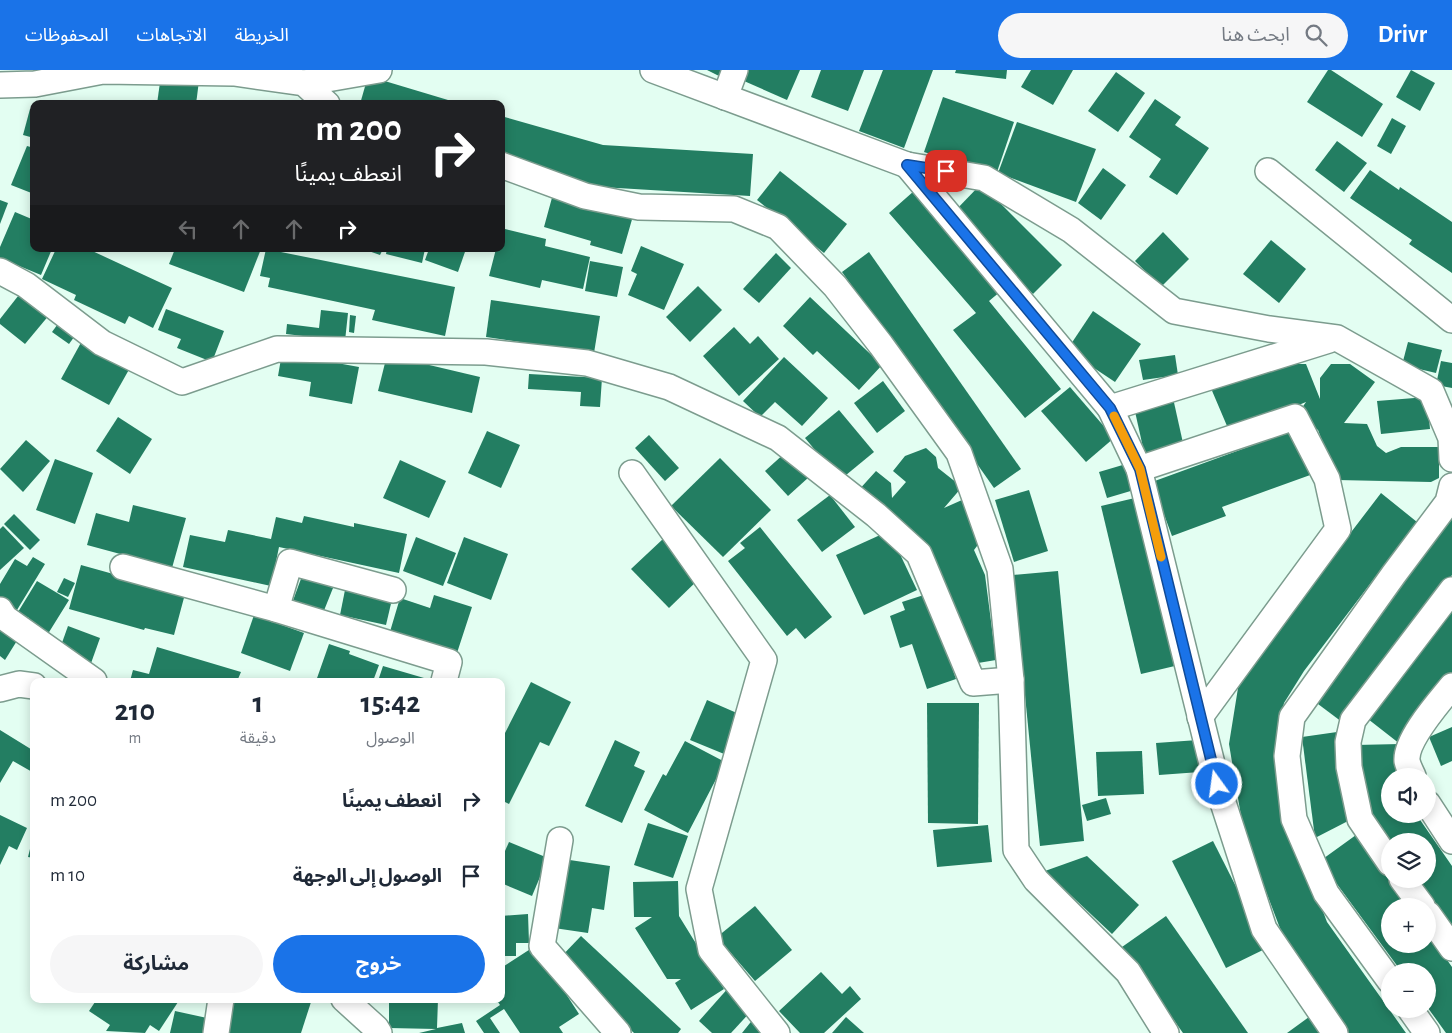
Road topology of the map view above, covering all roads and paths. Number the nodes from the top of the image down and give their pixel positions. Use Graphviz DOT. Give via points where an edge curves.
graph roads {
  1 [pos="379,70"];
  2 [pos="653,70"];
  3 [pos="735,70"];
  4 [pos="304,83"];
  5 [pos="0,85"];
  6 [pos="725,97"];
  7 [pos="323,100"];
  8 [pos="907,165"];
  9 [pos="505,166"];
  10 [pos="1268,171"];
  11 [pos="0,271"];
  12 [pos="1452,320"];
  13 [pos="1337,338"];
  14 [pos="1110,408"];
  15 [pos="1452,459"];
  16 [pos="1140,469"];
  17 [pos="632,473"];
  18 [pos="1452,486"];
  19 [pos="123,567"];
  20 [pos="393,590"];
  21 [pos="1452,590"];
  22 [pos="276,609"];
  23 [pos="0,610"];
  24 [pos="90,678"];
  25 [pos="445,678"];
  26 [pos="1011,680"];
  27 [pos="30,685"];
  28 [pos="1452,686"];
  29 [pos="0,689"];
  30 [pos="1200,717"];
  31 [pos="1410,768"];
  32 [pos="1436,816"];
  33 [pos="560,840"];
  34 [pos="1452,841"];
  35 [pos="1381,850"];
  36 [pos="1436,925"];
  37 [pos="1452,948"];
  38 [pos="1381,969"];
  39 [pos="220,1003"];
  40 [pos="348,1003"];
  41 [pos="374,1003"];
  42 [pos="1416,1018"];
  43 [pos="378,1030"];
  44 [pos="216,1033"];
  45 [pos="618,1033"];
  46 [pos="777,1033"];
  47 [pos="1166,1033"];
  48 [pos="1335,1033"];
  49 [pos="1427,1033"];
  1 -- 4 [label="street"];
  2 -- 6 [label="street"];
  3 -- 6 [label="street"];
  4 -- 5 [label="street" via="234,73 103,71 35,84"];
  4 -- 7 [label="street"];
  6 -- 8 [label="street"];
  8 -- 13 [label="street" via="984,178 1071,230 1174,311"];
  8 -- 14 [label="street"];
  9 -- 26 [label="street" via="585,196 640,207 734,209 778,227 835,286 959,453 1000,569"];
  10 -- 12 [label="street"];
  11 -- 26 [label="street" via="26,285 102,343 182,382 277,349 486,352 587,363 669,387 778,438 876,515 919,554 973,683"];
  13 -- 14 [label="street"];
  13 -- 15 [label="street" via="1431,391 1451,438"];
  14 -- 16 [label="street"];
  16 -- 30 [label="street"];
  16 -- 30 [label="street" via="1294,417 1327,479 1338,529"];
  17 -- 46 [label="street" via="764,660 699,889 710,950"];
  18 -- 38 [label="street" via="1448,502 1292,717 1287,756 1294,818 1326,893"];
  19 -- 22 [label="street"];
  20 -- 22 [label="street" via="290,562"];
  21 -- 35 [label="street" via="1353,720 1348,742 1349,767 1360,819"];
  22 -- 25 [label="street" via="449,662"];
  23 -- 24 [label="street" via="5,618"];
  26 -- 47 [label="street" via="1016,850 1036,880 1128,972"];
  27 -- 29 [label="street" via="19,684"];
  28 -- 31 [label="street" via="1413,741 1407,760"];
  30 -- 48 [label="street" via="1217,784 1264,929"];
  32 -- 34 [label="street"];
  33 -- 45 [label="street" via="542,946"];
  36 -- 37 [label="street"];
  39 -- 44 [label="street"];
  40 -- 43 [label="street"];
  41 -- 43 [label="street"];
  42 -- 49 [label="street"];
}
